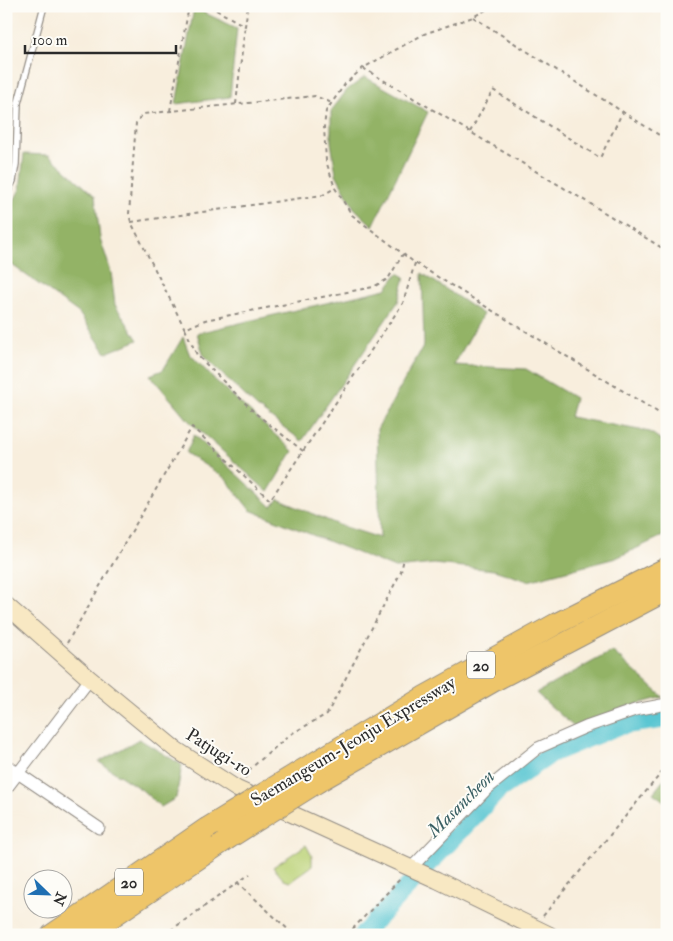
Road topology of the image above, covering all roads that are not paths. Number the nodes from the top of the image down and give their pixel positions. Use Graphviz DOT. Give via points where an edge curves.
graph roads {
  1 [pos="44,6"];
  2 [pos="6,195"];
  3 [pos="667,568"];
  4 [pos="667,590"];
  5 [pos="6,604"];
  6 [pos="90,680"];
  7 [pos="667,704"];
  8 [pos="6,765"];
  9 [pos="17,774"];
  10 [pos="310,776"];
  11 [pos="6,789"];
  12 [pos="99,828"];
  13 [pos="412,869"];
  14 [pos="52,935"];
  15 [pos="85,935"];
  16 [pos="550,935"];
  1 -- 2 [label="lane" via="18,103 16,164"];
  3 -- 10 [label="highway, Saemangeum-Jeonju Expressway / 20" via="556,624 424,697"];
  4 -- 10 [label="highway, Saemangeum-Jeonju Expressway / 20"];
  5 -- 6 [label="street, Patjugi-ro"];
  6 -- 9 [label="street"];
  6 -- 13 [label="street, Patjugi-ro" via="175,749 238,789"];
  7 -- 13 [label="street" via="635,710 538,748 487,788"];
  8 -- 9 [label="street"];
  9 -- 11 [label="street"];
  9 -- 12 [label="street"];
  10 -- 14 [label="highway, Saemangeum-Jeonju Expressway / 20, bridge" via="206,829"];
  10 -- 15 [label="highway, Saemangeum-Jeonju Expressway / 20, bridge" via="227,839"];
  13 -- 16 [label="street, Patjugi-ro"];
}
